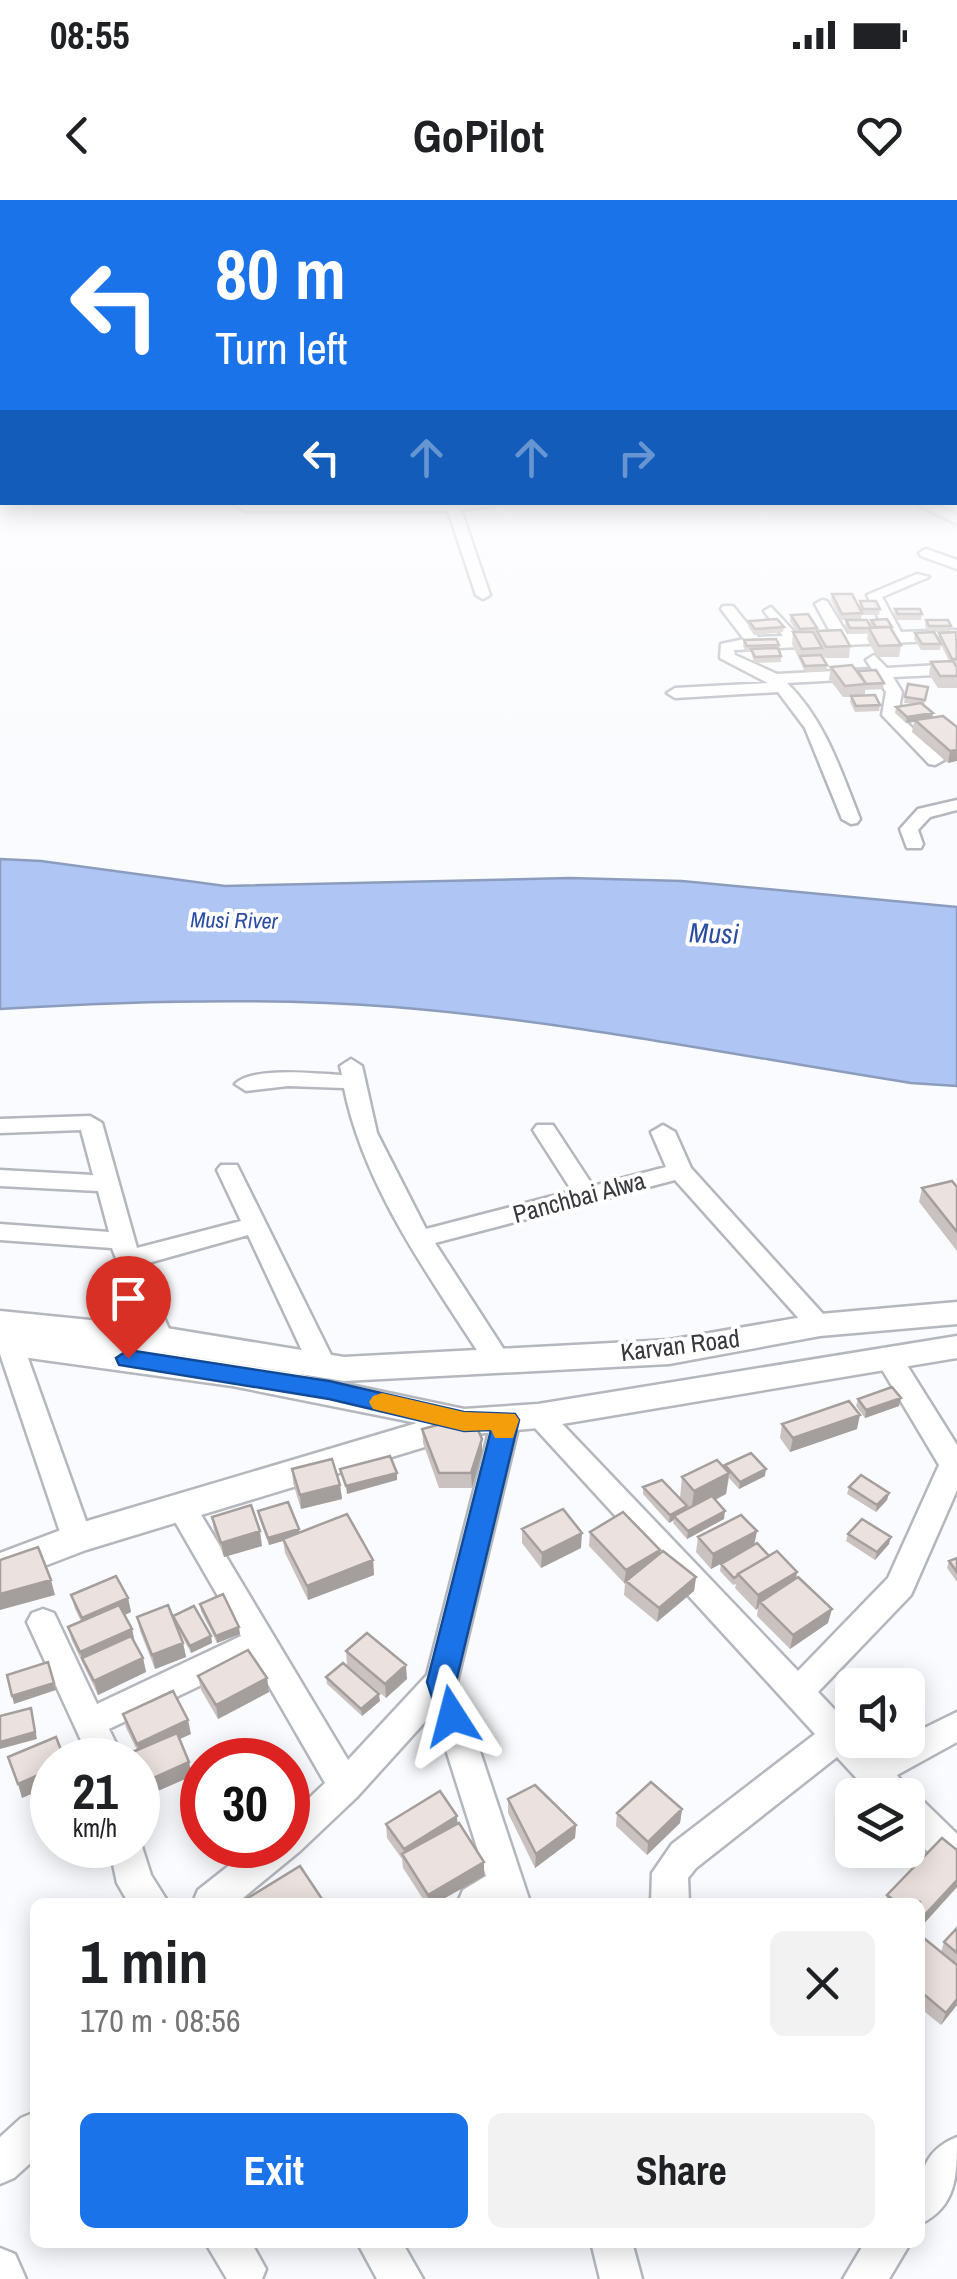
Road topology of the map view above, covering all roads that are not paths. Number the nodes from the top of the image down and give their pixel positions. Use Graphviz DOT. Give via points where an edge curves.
graph roads {
  1 [pos="482,592"];
  2 [pos="882,592"];
  3 [pos="483,596"];
  4 [pos="822,604"];
  5 [pos="728,609"];
  6 [pos="771,610"];
  7 [pos="957,635"];
  8 [pos="895,636"];
  9 [pos="863,637"];
  10 [pos="842,638"];
  11 [pos="794,641"];
  12 [pos="754,642"];
  13 [pos="957,670"];
  14 [pos="879,671"];
  15 [pos="778,683"];
  16 [pos="674,694"];
  17 [pos="935,760"];
  18 [pos="957,805"];
  19 [pos="851,818"];
  20 [pos="914,844"];
  21 [pos="246,1084"];
  22 [pos="0,1126"];
  23 [pos="545,1130"];
  24 [pos="663,1132"];
  25 [pos="229,1170"];
  26 [pos="680,1171"];
  27 [pos="0,1178"];
  28 [pos="107,1184"];
  29 [pos="586,1196"];
  30 [pos="256,1225"];
  31 [pos="0,1232"];
  32 [pos="419,1239"];
  33 [pos="125,1251"];
  34 [pos="957,1313"];
  35 [pos="820,1325"];
  36 [pos="3,1336"];
  37 [pos="160,1338"];
  38 [pos="957,1347"];
  39 [pos="890,1361"];
  40 [pos="483,1364"];
  41 [pos="322,1365"];
  42 [pos="522,1418"];
  43 [pos="464,1422"];
  44 [pos="956,1465"];
  45 [pos="181,1506"];
  46 [pos="77,1538"];
  47 [pos="0,1568"];
  48 [pos="43,1622"];
  49 [pos="260,1642"];
  50 [pos="441,1682"];
  51 [pos="796,1694"];
  52 [pos="91,1722"];
  53 [pos="957,1726"];
  54 [pos="835,1733"];
  55 [pos="98,1738"];
  56 [pos="835,1738"];
  57 [pos="858,1758"];
  58 [pos="876,1778"];
  59 [pos="890,1778"];
  60 [pos="345,1786"];
  61 [pos="310,1819"];
  62 [pos="925,1825"];
  63 [pos="956,1853"];
  64 [pos="131,1868"];
  65 [pos="253,1868"];
  66 [pos="498,1896"];
  67 [pos="147,1898"];
  68 [pos="216,1898"];
  69 [pos="672,1898"];
  70 [pos="30,2137"];
  71 [pos="957,2157"];
  72 [pos="0,2164"];
  73 [pos="925,2198"];
  74 [pos="381,2248"];
  75 [pos="613,2248"];
  76 [pos="887,2248"];
  77 [pos="0,2269"];
  78 [pos="4,2279"];
  79 [pos="402,2279"];
  80 [pos="622,2279"];
  81 [pos="864,2279"];
  1 -- 3 [label="street"];
  2 -- 8 [label="street" via="874,595"];
  4 -- 10 [label="street"];
  5 -- 12 [label="street"];
  6 -- 11 [label="street"];
  7 -- 8 [label="street"];
  8 -- 9 [label="street"];
  9 -- 10 [label="street"];
  9 -- 14 [label="street"];
  10 -- 11 [label="street"];
  11 -- 12 [label="street"];
  12 -- 15 [label="street" via="726,647 728,658"];
  13 -- 14 [label="street"];
  14 -- 15 [label="street"];
  14 -- 17 [label="street" via="894,692 890,715"];
  15 -- 16 [label="street"];
  15 -- 19 [label="street" via="819,739"];
  18 -- 20 [label="street" via="924,813 910,830"];
  21 -- 32 [label="street" via="352,1074 365,1133"];
  22 -- 28 [label="street" via="90,1123"];
  23 -- 29 [label="street"];
  24 -- 26 [label="street"];
  25 -- 30 [label="street"];
  26 -- 29 [label="street, Panchbai Alwa"];
  26 -- 35 [label="street, Panchbai Alwa"];
  27 -- 28 [label="street"];
  28 -- 33 [label="street"];
  29 -- 32 [label="street, Panchbai Alwa"];
  30 -- 33 [label="street"];
  30 -- 41 [label="street"];
  31 -- 33 [label="street"];
  32 -- 40 [label="street"];
  33 -- 37 [label="street"];
  34 -- 35 [label="street, Karvan Road"];
  35 -- 40 [label="street, Karvan Road" via="668,1352"];
  36 -- 37 [label="street, Karvan Road"];
  36 -- 43 [label="street" via="329,1390"];
  36 -- 46 [label="street"];
  37 -- 41 [label="street, Karvan Road"];
  38 -- 39 [label="street, Karvan Road"];
  39 -- 42 [label="street, Karvan Road"];
  39 -- 44 [label="street"];
  40 -- 41 [label="street, Karvan Road"];
  40 -- 43 [label="street" via="450,1388"];
  42 -- 43 [label="street, Karvan Road"];
  42 -- 50 [label="street"];
  42 -- 51 [label="street"];
  43 -- 45 [label="street, Karvan Road"];
  44 -- 51 [label="street" via="900,1586"];
  45 -- 46 [label="street, Karvan Road"];
  45 -- 49 [label="street"];
  46 -- 47 [label="street, Karvan Road"];
  48 -- 52 [label="street"];
  49 -- 52 [label="street"];
  49 -- 60 [label="street"];
  50 -- 60 [label="street"];
  50 -- 66 [label="street"];
  51 -- 54 [label="street"];
  52 -- 55 [label="street"];
  53 -- 59 [label="street"];
  56 -- 69 [label="street" via="684,1856 670,1874"];
  57 -- 58 [label="street"];
  60 -- 61 [label="street"];
  62 -- 63 [label="street"];
  64 -- 67 [label="street"];
  65 -- 68 [label="street"];
  70 -- 72 [label="street"];
  71 -- 73 [label="street"];
  74 -- 79 [label="street"];
  75 -- 80 [label="street"];
  76 -- 81 [label="street"];
  77 -- 78 [label="street"];
}
